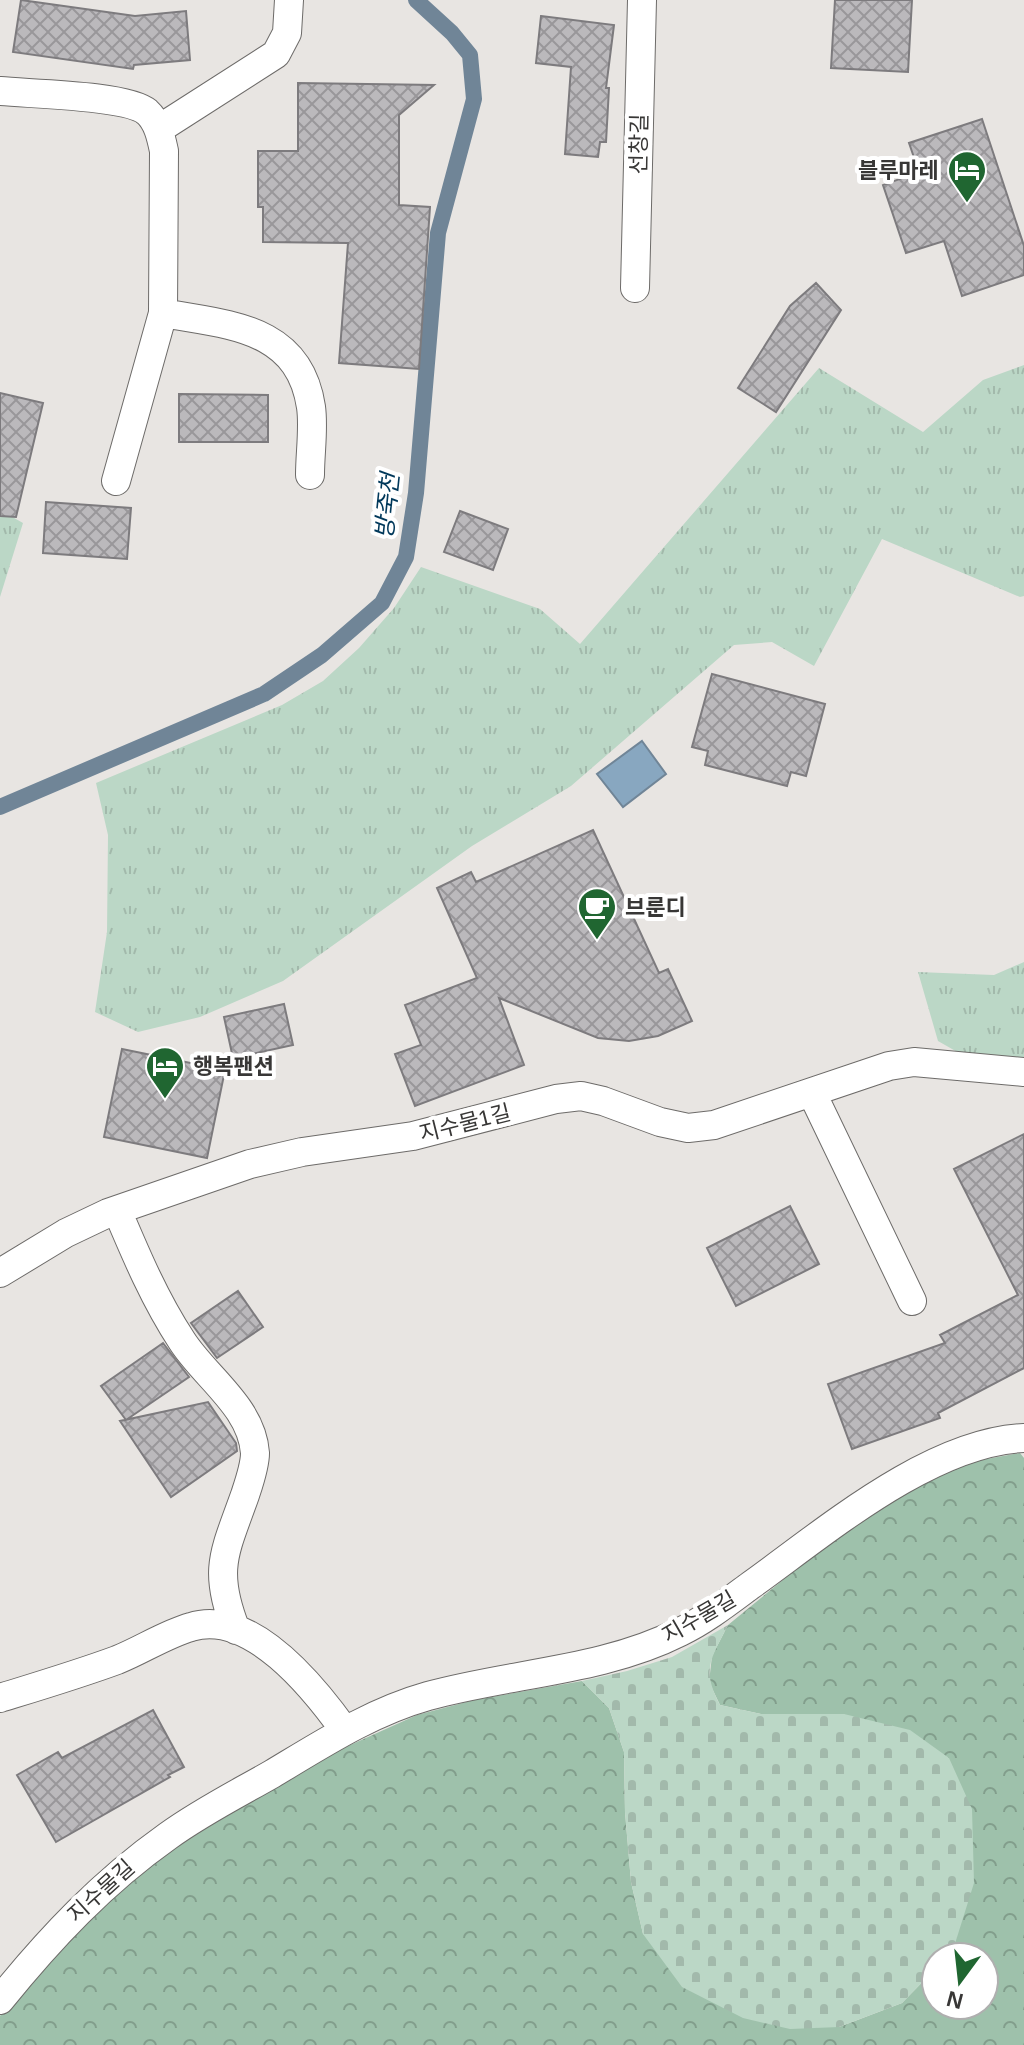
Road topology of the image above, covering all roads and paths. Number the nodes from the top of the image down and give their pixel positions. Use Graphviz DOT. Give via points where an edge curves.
graph roads {
  1 [pos="289,0"];
  2 [pos="642,0"];
  3 [pos="0,91"];
  4 [pos="159,129"];
  5 [pos="635,288"];
  6 [pos="163,313"];
  7 [pos="310,475"];
  8 [pos="116,481"];
  9 [pos="1024,1072"];
  10 [pos="812,1093"];
  11 [pos="117,1210"];
  12 [pos="0,1273"];
  13 [pos="912,1301"];
  14 [pos="1024,1438"];
  15 [pos="236,1630"];
  16 [pos="0,1698"];
  17 [pos="345,1731"];
  18 [pos="0,2000"];
  1 -- 4 [label="lane" via="287,33 276,54"];
  2 -- 5 [label="lane, 선창길"];
  3 -- 4 [label="lane" via="120,102 146,111"];
  4 -- 6 [label="lane" via="164,151"];
  6 -- 7 [label="lane" via="247,328 279,345 299,370 311,407"];
  6 -- 8 [label="lane"];
  9 -- 10 [label="lane, 지수물1길" via="914,1062"];
  10 -- 11 [label="lane, 지수물1길" via="737,1119 688,1128 581,1096 556,1099 413,1136 250,1164"];
  10 -- 13 [label="lane"];
  11 -- 12 [label="lane, 지수물1길"];
  11 -- 15 [label="lane" via="162,1308 184,1345 245,1419 255,1453 250,1482 224,1548 221,1574"];
  14 -- 17 [label="lane, 지수물길" via="970,1449 877,1495 680,1632 633,1651 427,1696"];
  15 -- 16 [label="lane" via="212,1623 190,1627 117,1660"];
  15 -- 17 [label="lane" via="260,1642 304,1678"];
  17 -- 18 [label="lane, 지수물길" via="220,1802 118,1874 72,1916"];
}
